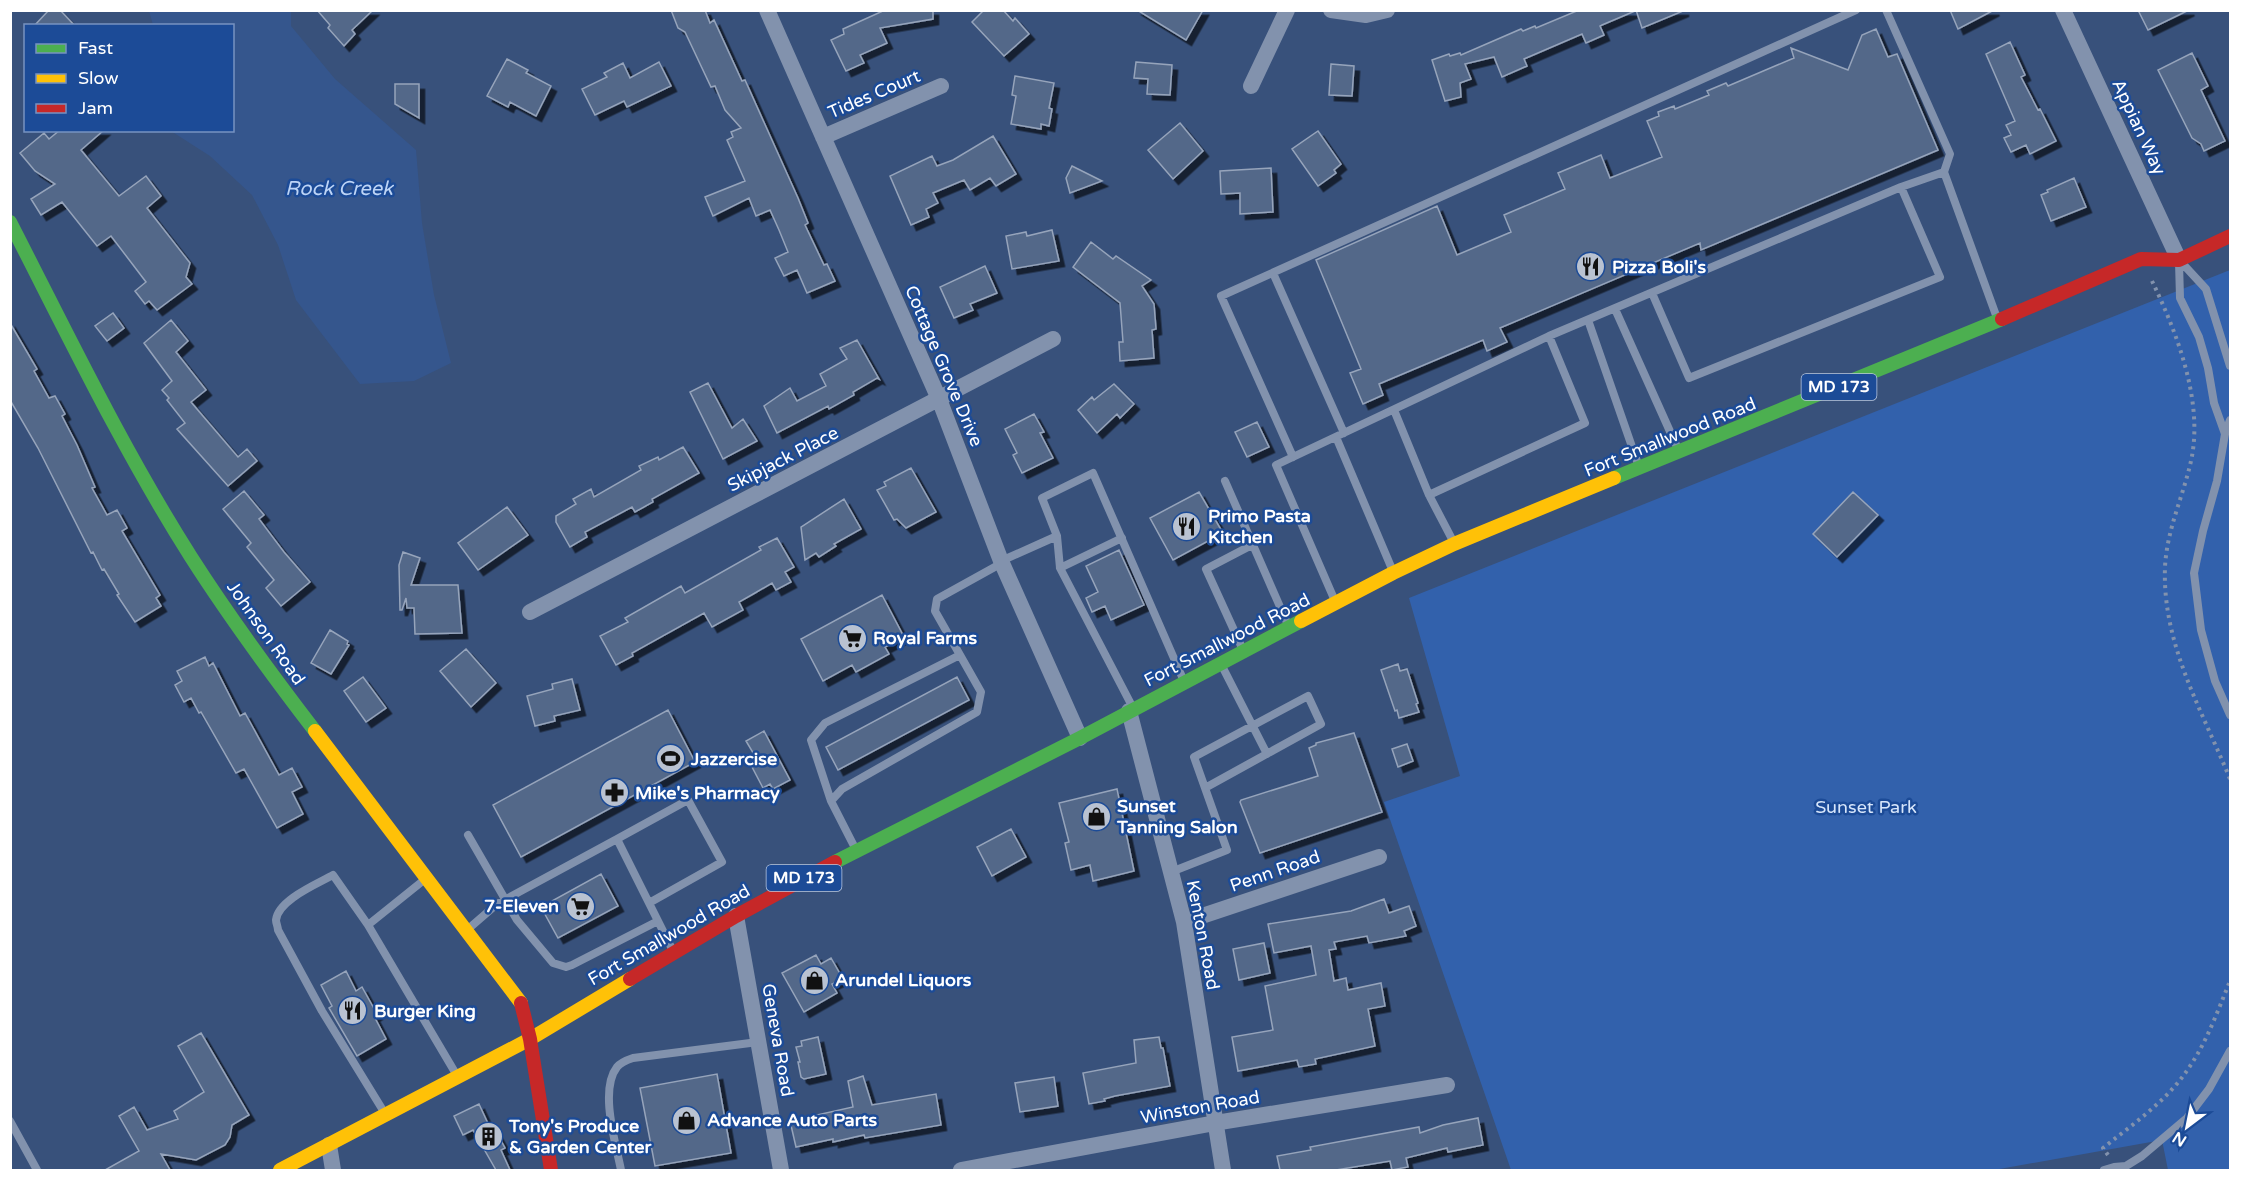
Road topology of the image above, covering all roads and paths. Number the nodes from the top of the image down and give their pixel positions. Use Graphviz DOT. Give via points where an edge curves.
graph roads {
  1 [pos="767,10"];
  2 [pos="1287,10"];
  3 [pos="1331,10"];
  4 [pos="1387,10"];
  5 [pos="1856,10"];
  6 [pos="1886,10"];
  7 [pos="2063,10"];
  8 [pos="941,86"];
  9 [pos="1251,86"];
  10 [pos="823,137"];
  11 [pos="1944,172"];
  12 [pos="1901,187"];
  13 [pos="10,222"];
  14 [pos="2230,236"];
  15 [pos="2141,259"];
  16 [pos="2179,260"];
  17 [pos="1273,273"];
  18 [pos="1652,293"];
  19 [pos="1615,309"];
  20 [pos="1588,320"];
  21 [pos="1998,321"];
  22 [pos="1549,336"];
  23 [pos="1053,339"];
  24 [pos="2230,366"];
  25 [pos="939,399"];
  26 [pos="1394,410"];
  27 [pos="2230,420"];
  28 [pos="2225,434"];
  29 [pos="1340,435"];
  30 [pos="1680,453"];
  31 [pos="1293,458"];
  32 [pos="1640,469"];
  33 [pos="1225,481"];
  34 [pos="1429,495"];
  35 [pos="1057,536"];
  36 [pos="1122,538"];
  37 [pos="1454,544"];
  38 [pos="1252,545"];
  39 [pos="1002,562"];
  40 [pos="1060,568"];
  41 [pos="1393,573"];
  42 [pos="1337,604"];
  43 [pos="530,612"];
  44 [pos="1290,628"];
  45 [pos="1243,652"];
  46 [pos="960,655"];
  47 [pos="1221,663"];
  48 [pos="1185,682"];
  49 [pos="1131,710"];
  50 [pos="2230,715"];
  51 [pos="1253,725"];
  52 [pos="1080,738"];
  53 [pos="1267,754"];
  54 [pos="2230,779"];
  55 [pos="1205,788"];
  56 [pos="831,801"];
  57 [pos="468,835"];
  58 [pos="617,839"];
  59 [pos="856,850"];
  60 [pos="1379,857"];
  61 [pos="1171,872"];
  62 [pos="426,879"];
  63 [pos="504,901"];
  64 [pos="649,903"];
  65 [pos="736,916"];
  66 [pos="658,921"];
  67 [pos="1184,922"];
  68 [pos="368,926"];
  69 [pos="466,930"];
  70 [pos="674,952"];
  71 [pos="2230,981"];
  72 [pos="530,1039"];
  73 [pos="758,1042"];
  74 [pos="2230,1051"];
  75 [pos="458,1077"];
  76 [pos="1447,1085"];
  77 [pos="385,1115"];
  78 [pos="10,1121"];
  79 [pos="1215,1123"];
  80 [pos="329,1145"];
  81 [pos="2124,1168"];
  82 [pos="2108,1169"];
  83 [pos="37,1170"];
  84 [pos="280,1170"];
  85 [pos="333,1170"];
  86 [pos="551,1170"];
  87 [pos="621,1170"];
  88 [pos="781,1170"];
  89 [pos="961,1170"];
  90 [pos="1223,1170"];
  1 -- 10 [label="street, Cottage Grove Drive"];
  2 -- 9 [label="street"];
  3 -- 4 [label="street" via="1366,15"];
  5 -- 17 [label="lane"];
  6 -- 11 [label="lane" via="1950,154"];
  7 -- 16 [label="street, Appian Way"];
  8 -- 10 [label="street, Tides Court"];
  10 -- 25 [label="street, Cottage Grove Drive"];
  11 -- 12 [label="lane"];
  11 -- 21 [label="lane"];
  12 -- 18 [label="lane"];
  12 -- 18 [label="lane" via="1940,277 1689,378"];
  13 -- 62 [label="main road, Johnson Road" via="130,454 191,557 255,652"];
  14 -- 16 [label="main road, Fort Smallwood Road / MD 173"];
  15 -- 16 [label="main road, Fort Smallwood Road / MD 173"];
  15 -- 21 [label="main road, Fort Smallwood Road / MD 173"];
  15 -- 54 [label="path" via="2171,321 2184,359 2195,428 2191,460 2169,536 2165,568 2169,622 2178,657"];
  16 -- 24 [label="lane" via="2206,289"];
  16 -- 28 [label="lane" via="2180,298 2199,338"];
  17 -- 29 [label="lane"];
  17 -- 31 [label="lane" via="1221,296"];
  18 -- 19 [label="lane"];
  19 -- 20 [label="lane"];
  19 -- 30 [label="lane"];
  20 -- 22 [label="lane"];
  20 -- 32 [label="lane"];
  21 -- 30 [label="main road, Fort Smallwood Road / MD 173"];
  22 -- 26 [label="lane"];
  22 -- 34 [label="lane" via="1585,423"];
  23 -- 25 [label="street, Skipjack Place"];
  25 -- 39 [label="street, Cottage Grove Drive"];
  25 -- 43 [label="street, Skipjack Place"];
  26 -- 29 [label="lane"];
  26 -- 34 [label="lane"];
  27 -- 28 [label="lane"];
  28 -- 50 [label="lane" via="2194,573 2201,630 2215,681"];
  29 -- 31 [label="lane"];
  29 -- 41 [label="lane"];
  30 -- 32 [label="main road, Fort Smallwood Road / MD 173"];
  31 -- 42 [label="lane" via="1276,465"];
  32 -- 37 [label="main road, Fort Smallwood Road / MD 173"];
  33 -- 38 [label="lane"];
  34 -- 37 [label="lane"];
  35 -- 36 [label="lane" via="1042,498 1093,473"];
  35 -- 39 [label="lane"];
  35 -- 40 [label="lane"];
  36 -- 40 [label="lane"];
  36 -- 48 [label="lane"];
  37 -- 41 [label="main road, Fort Smallwood Road / MD 173"];
  38 -- 44 [label="lane"];
  38 -- 45 [label="lane" via="1206,568"];
  39 -- 46 [label="lane" via="937,599 935,610"];
  39 -- 52 [label="street, Cottage Grove Drive"];
  40 -- 49 [label="lane"];
  41 -- 42 [label="main road, Fort Smallwood Road / MD 173"];
  42 -- 44 [label="main road, Fort Smallwood Road / MD 173"];
  44 -- 45 [label="main road, Fort Smallwood Road / MD 173"];
  45 -- 47 [label="main road, Fort Smallwood Road / MD 173"];
  46 -- 56 [label="lane" via="981,692 977,712 842,789"];
  46 -- 56 [label="lane" via="825,723 811,740"];
  47 -- 48 [label="main road, Fort Smallwood Road / MD 173"];
  47 -- 51 [label="lane"];
  48 -- 49 [label="main road, Fort Smallwood Road / MD 173"];
  49 -- 52 [label="main road, Fort Smallwood Road / MD 173"];
  49 -- 61 [label="street, Kenton Road"];
  51 -- 53 [label="lane"];
  51 -- 53 [label="lane" via="1308,696 1321,724"];
  51 -- 55 [label="lane" via="1194,757"];
  52 -- 59 [label="main road, Fort Smallwood Road / MD 173"];
  53 -- 55 [label="lane"];
  55 -- 61 [label="lane" via="1227,850"];
  56 -- 59 [label="lane"];
  57 -- 63 [label="lane"];
  58 -- 63 [label="lane"];
  58 -- 64 [label="lane"];
  58 -- 64 [label="lane" via="688,800 722,862"];
  59 -- 65 [label="main road, Fort Smallwood Road / MD 173"];
  60 -- 67 [label="street, Penn Road"];
  61 -- 67 [label="street, Kenton Road"];
  62 -- 68 [label="lane"];
  62 -- 69 [label="main road, Johnson Road"];
  63 -- 66 [label="lane" via="548,959 566,967"];
  63 -- 69 [label="lane"];
  64 -- 66 [label="lane"];
  65 -- 70 [label="main road, Fort Smallwood Road / MD 173"];
  65 -- 73 [label="street, Geneva Road"];
  66 -- 70 [label="lane"];
  67 -- 79 [label="street, Kenton Road"];
  68 -- 75 [label="lane"];
  68 -- 77 [label="lane" via="333,874 289,900 276,920 322,1011"];
  69 -- 72 [label="main road, Johnson Road" via="521,1004"];
  70 -- 72 [label="main road, Fort Smallwood Road / MD 173"];
  71 -- 82 [label="path" via="2188,1069 2154,1106 2103,1148"];
  72 -- 75 [label="main road, Fort Smallwood Road / MD 173"];
  72 -- 86 [label="main road, Johnson Road"];
  73 -- 87 [label="lane" via="633,1058 617,1067 608,1098"];
  73 -- 88 [label="street, Geneva Road"];
  74 -- 81 [label="lane" via="2187,1118"];
  75 -- 77 [label="main road, Fort Smallwood Road / MD 173"];
  76 -- 79 [label="street, Winston Road"];
  77 -- 80 [label="main road, Fort Smallwood Road / MD 173"];
  78 -- 83 [label="lane"];
  79 -- 89 [label="street, Winston Road"];
  79 -- 90 [label="street, Kenton Road"];
  80 -- 84 [label="main road, Fort Smallwood Road / MD 173"];
  80 -- 85 [label="street"];
  81 -- 82 [label="lane"];
}
